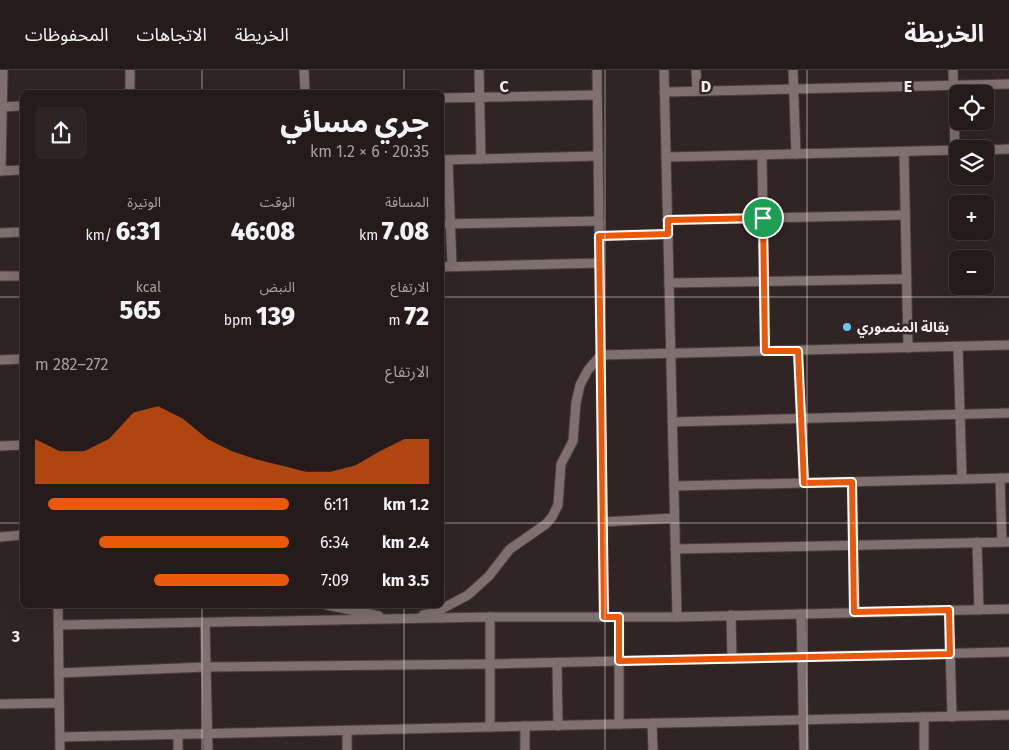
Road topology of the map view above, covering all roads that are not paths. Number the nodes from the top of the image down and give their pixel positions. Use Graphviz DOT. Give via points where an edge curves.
graph roads {
  1 [pos="3,70"];
  2 [pos="130,70"];
  3 [pos="304,70"];
  4 [pos="479,70"];
  5 [pos="597,70"];
  6 [pos="664,70"];
  7 [pos="696,70"];
  8 [pos="793,70"];
  9 [pos="953,70"];
  10 [pos="1009,84"];
  11 [pos="949,85"];
  12 [pos="952,85"];
  13 [pos="794,89"];
  14 [pos="130,90"];
  15 [pos="304,90"];
  16 [pos="696,91"];
  17 [pos="664,92"];
  18 [pos="596,95"];
  19 [pos="444,98"];
  20 [pos="480,98"];
  21 [pos="20,106"];
  22 [pos="1,107"];
  23 [pos="1009,149"];
  24 [pos="949,150"];
  25 [pos="994,150"];
  26 [pos="904,152"];
  27 [pos="796,154"];
  28 [pos="762,155"];
  29 [pos="598,156"];
  30 [pos="666,157"];
  31 [pos="481,159"];
  32 [pos="445,160"];
  33 [pos="0,170"];
  34 [pos="20,170"];
  35 [pos="905,215"];
  36 [pos="763,218"];
  37 [pos="668,220"];
  38 [pos="599,221"];
  39 [pos="446,224"];
  40 [pos="20,232"];
  41 [pos="0,233"];
  42 [pos="668,234"];
  43 [pos="599,236"];
  44 [pos="600,263"];
  45 [pos="452,266"];
  46 [pos="444,267"];
  47 [pos="0,276"];
  48 [pos="20,276"];
  49 [pos="907,279"];
  50 [pos="764,282"];
  51 [pos="669,283"];
  52 [pos="1009,345"];
  53 [pos="958,347"];
  54 [pos="908,348"];
  55 [pos="765,351"];
  56 [pos="798,351"];
  57 [pos="671,354"];
  58 [pos="601,355"];
  59 [pos="20,359"];
  60 [pos="0,360"];
  61 [pos="1009,413"];
  62 [pos="961,414"];
  63 [pos="801,418"];
  64 [pos="672,422"];
  65 [pos="20,445"];
  66 [pos="0,446"];
  67 [pos="1004,478"];
  68 [pos="962,479"];
  69 [pos="852,482"];
  70 [pos="804,483"];
  71 [pos="674,486"];
  72 [pos="674,518"];
  73 [pos="603,522"];
  74 [pos="20,535"];
  75 [pos="0,536"];
  76 [pos="977,542"];
  77 [pos="1006,542"];
  78 [pos="853,545"];
  79 [pos="675,549"];
  80 [pos="58,608"];
  81 [pos="342,608"];
  82 [pos="443,608"];
  83 [pos="444,608"];
  84 [pos="1009,609"];
  85 [pos="949,610"];
  86 [pos="979,610"];
  87 [pos="854,612"];
  88 [pos="801,614"];
  89 [pos="731,615"];
  90 [pos="604,617"];
  91 [pos="619,617"];
  92 [pos="677,617"];
  93 [pos="490,618"];
  94 [pos="403,620"];
  95 [pos="205,623"];
  96 [pos="59,625"];
  97 [pos="1009,652"];
  98 [pos="950,654"];
  99 [pos="802,657"];
  100 [pos="732,659"];
  101 [pos="619,661"];
  102 [pos="557,663"];
  103 [pos="490,664"];
  104 [pos="205,667"];
  105 [pos="59,673"];
  106 [pos="59,703"];
  107 [pos="0,704"];
  108 [pos="1009,715"];
  109 [pos="924,717"];
  110 [pos="952,717"];
  111 [pos="803,720"];
  112 [pos="619,724"];
  113 [pos="652,724"];
  114 [pos="525,726"];
  115 [pos="558,726"];
  116 [pos="490,727"];
  117 [pos="347,730"];
  118 [pos="178,734"];
  119 [pos="207,734"];
  120 [pos="60,737"];
  121 [pos="60,750"];
  122 [pos="178,750"];
  123 [pos="208,750"];
  124 [pos="347,750"];
  125 [pos="525,750"];
  126 [pos="653,750"];
  127 [pos="804,750"];
  128 [pos="924,750"];
  1 -- 22 [label="street"];
  2 -- 14 [label="street"];
  3 -- 15 [label="street"];
  4 -- 20 [label="street"];
  5 -- 18 [label="street"];
  6 -- 17 [label="street"];
  7 -- 16 [label="street"];
  8 -- 13 [label="street"];
  9 -- 12 [label="street"];
  10 -- 12 [label="street"];
  11 -- 13 [label="street"];
  13 -- 16 [label="street"];
  13 -- 27 [label="street"];
  16 -- 17 [label="street"];
  17 -- 30 [label="street"];
  18 -- 20 [label="street"];
  18 -- 29 [label="street"];
  19 -- 20 [label="street"];
  20 -- 31 [label="street"];
  21 -- 22 [label="street"];
  22 -- 33 [label="street"];
  23 -- 25 [label="street"];
  24 -- 26 [label="street"];
  26 -- 27 [label="street"];
  26 -- 35 [label="street"];
  27 -- 28 [label="street"];
  28 -- 30 [label="street"];
  28 -- 36 [label="street"];
  29 -- 31 [label="street"];
  29 -- 38 [label="street"];
  30 -- 37 [label="street"];
  31 -- 32 [label="street"];
  32 -- 39 [label="street"];
  33 -- 34 [label="street"];
  35 -- 36 [label="street"];
  35 -- 49 [label="street"];
  36 -- 37 [label="street"];
  36 -- 50 [label="street"];
  37 -- 42 [label="street"];
  38 -- 39 [label="street"];
  38 -- 43 [label="street"];
  39 -- 45 [label="street"];
  40 -- 41 [label="street"];
  42 -- 43 [label="street"];
  42 -- 51 [label="street"];
  43 -- 44 [label="street"];
  44 -- 45 [label="street"];
  44 -- 58 [label="street"];
  45 -- 46 [label="street"];
  47 -- 48 [label="street"];
  49 -- 50 [label="street"];
  49 -- 54 [label="street"];
  50 -- 51 [label="street"];
  50 -- 55 [label="street"];
  51 -- 57 [label="street"];
  52 -- 53 [label="street"];
  53 -- 54 [label="street"];
  53 -- 62 [label="street"];
  54 -- 56 [label="street"];
  55 -- 56 [label="street"];
  55 -- 57 [label="street"];
  56 -- 63 [label="street"];
  57 -- 58 [label="street"];
  57 -- 64 [label="street"];
  58 -- 73 [label="street"];
  58 -- 83 [label="street" via="580,386 573,441 561,464 558,505 552,517 510,550 468,595"];
  59 -- 60 [label="street"];
  61 -- 62 [label="street"];
  62 -- 63 [label="street"];
  62 -- 68 [label="street"];
  63 -- 64 [label="street"];
  63 -- 70 [label="street"];
  64 -- 71 [label="street"];
  65 -- 66 [label="street"];
  67 -- 68 [label="street"];
  67 -- 77 [label="street"];
  68 -- 69 [label="street"];
  69 -- 70 [label="street"];
  69 -- 78 [label="street"];
  70 -- 71 [label="street"];
  71 -- 72 [label="street"];
  72 -- 73 [label="street"];
  72 -- 79 [label="street"];
  73 -- 90 [label="street"];
  74 -- 75 [label="street"];
  76 -- 77 [label="street"];
  76 -- 78 [label="street"];
  76 -- 86 [label="street"];
  78 -- 79 [label="street"];
  78 -- 87 [label="street"];
  79 -- 92 [label="street"];
  80 -- 96 [label="street"];
  81 -- 94 [label="street"];
  82 -- 94 [label="street"];
  84 -- 86 [label="street"];
  85 -- 86 [label="street"];
  85 -- 87 [label="street"];
  85 -- 98 [label="street"];
  87 -- 88 [label="street"];
  88 -- 89 [label="street"];
  88 -- 99 [label="street"];
  89 -- 92 [label="street"];
  89 -- 100 [label="street"];
  90 -- 91 [label="street"];
  90 -- 93 [label="street"];
  91 -- 92 [label="street"];
  91 -- 101 [label="street"];
  93 -- 94 [label="street"];
  93 -- 103 [label="street"];
  94 -- 95 [label="street"];
  95 -- 96 [label="street"];
  95 -- 104 [label="street"];
  96 -- 105 [label="street"];
  97 -- 98 [label="street"];
  98 -- 99 [label="street"];
  98 -- 110 [label="street"];
  99 -- 100 [label="street"];
  99 -- 111 [label="street"];
  100 -- 101 [label="street"];
  101 -- 102 [label="street"];
  101 -- 112 [label="street"];
  102 -- 103 [label="street"];
  102 -- 115 [label="street"];
  103 -- 104 [label="street"];
  103 -- 116 [label="street"];
  104 -- 105 [label="street"];
  104 -- 119 [label="street"];
  105 -- 106 [label="street"];
  106 -- 107 [label="street"];
  106 -- 120 [label="street"];
  108 -- 110 [label="street"];
  109 -- 110 [label="street"];
  109 -- 111 [label="street"];
  109 -- 128 [label="street"];
  111 -- 113 [label="street"];
  111 -- 127 [label="street"];
  112 -- 113 [label="street"];
  112 -- 115 [label="street"];
  113 -- 126 [label="street"];
  114 -- 115 [label="street"];
  114 -- 116 [label="street"];
  114 -- 125 [label="street"];
  116 -- 117 [label="street"];
  117 -- 119 [label="street"];
  117 -- 124 [label="street"];
  118 -- 119 [label="street"];
  118 -- 120 [label="street"];
  118 -- 122 [label="street"];
  119 -- 123 [label="street"];
  120 -- 121 [label="street"];
}
